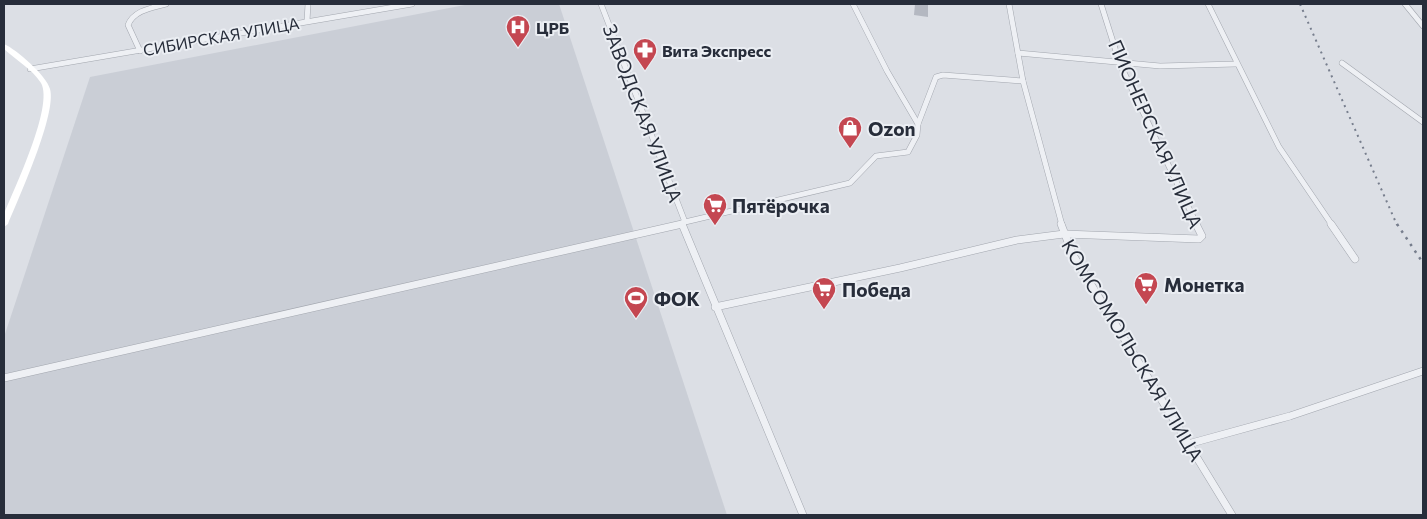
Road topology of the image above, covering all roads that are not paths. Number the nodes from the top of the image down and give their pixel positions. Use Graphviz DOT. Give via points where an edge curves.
graph roads {
  1 [pos="166,4"];
  2 [pos="308,4"];
  3 [pos="412,4"];
  4 [pos="601,4"];
  5 [pos="853,4"];
  6 [pos="1009,4"];
  7 [pos="1102,4"];
  8 [pos="1208,4"];
  9 [pos="1405,4"];
  10 [pos="307,21"];
  11 [pos="1423,26"];
  12 [pos="4,46"];
  13 [pos="140,50"];
  14 [pos="1018,53"];
  15 [pos="1342,63"];
  16 [pos="1120,64"];
  17 [pos="1236,64"];
  18 [pos="30,69"];
  19 [pos="1023,81"];
  20 [pos="1423,122"];
  21 [pos="918,124"];
  22 [pos="684,223"];
  23 [pos="4,224"];
  24 [pos="1064,234"];
  25 [pos="1354,259"];
  26 [pos="715,307"];
  27 [pos="1423,371"];
  28 [pos="4,378"];
  29 [pos="1188,444"];
  30 [pos="803,515"];
  31 [pos="1232,515"];
  1 -- 13 [label="street" via="144,10 131,18 128,26"];
  2 -- 10 [label="street"];
  3 -- 10 [label="street, СИБИРСКАЯ УЛИЦА"];
  4 -- 22 [label="street, ЗАВОДСКАЯ УЛИЦА"];
  5 -- 21 [label="street" via="886,71"];
  6 -- 14 [label="street, КОМСОМОЛЬСКАЯ УЛИЦА"];
  7 -- 16 [label="street, ПИОНЕРСКАЯ УЛИЦА"];
  8 -- 17 [label="street"];
  9 -- 11 [label="street"];
  10 -- 13 [label="street, СИБИРСКАЯ УЛИЦА"];
  12 -- 18 [label="street"];
  13 -- 18 [label="street, СИБИРСКАЯ УЛИЦА"];
  14 -- 16 [label="street"];
  14 -- 19 [label="street, КОМСОМОЛЬСКАЯ УЛИЦА"];
  15 -- 20 [label="street"];
  16 -- 17 [label="street"];
  16 -- 24 [label="street, ПИОНЕРСКАЯ УЛИЦА" via="1202,236 1198,239"];
  17 -- 25 [label="street" via="1279,147"];
  18 -- 23 [label="street" via="47,90 45,118"];
  19 -- 21 [label="street" via="936,77"];
  19 -- 24 [label="street, КОМСОМОЛЬСКАЯ УЛИЦА"];
  21 -- 22 [label="street" via="917,135 908,152 876,156 850,183"];
  22 -- 26 [label="street, ЗАВОДСКАЯ УЛИЦА"];
  22 -- 28 [label="street"];
  24 -- 26 [label="street" via="993,245"];
  24 -- 29 [label="street, КОМСОМОЛЬСКАЯ УЛИЦА"];
  26 -- 30 [label="street, ЗАВОДСКАЯ УЛИЦА"];
  27 -- 29 [label="street" via="1290,416"];
  29 -- 31 [label="street, КОМСОМОЛЬСКАЯ УЛИЦА"];
}
